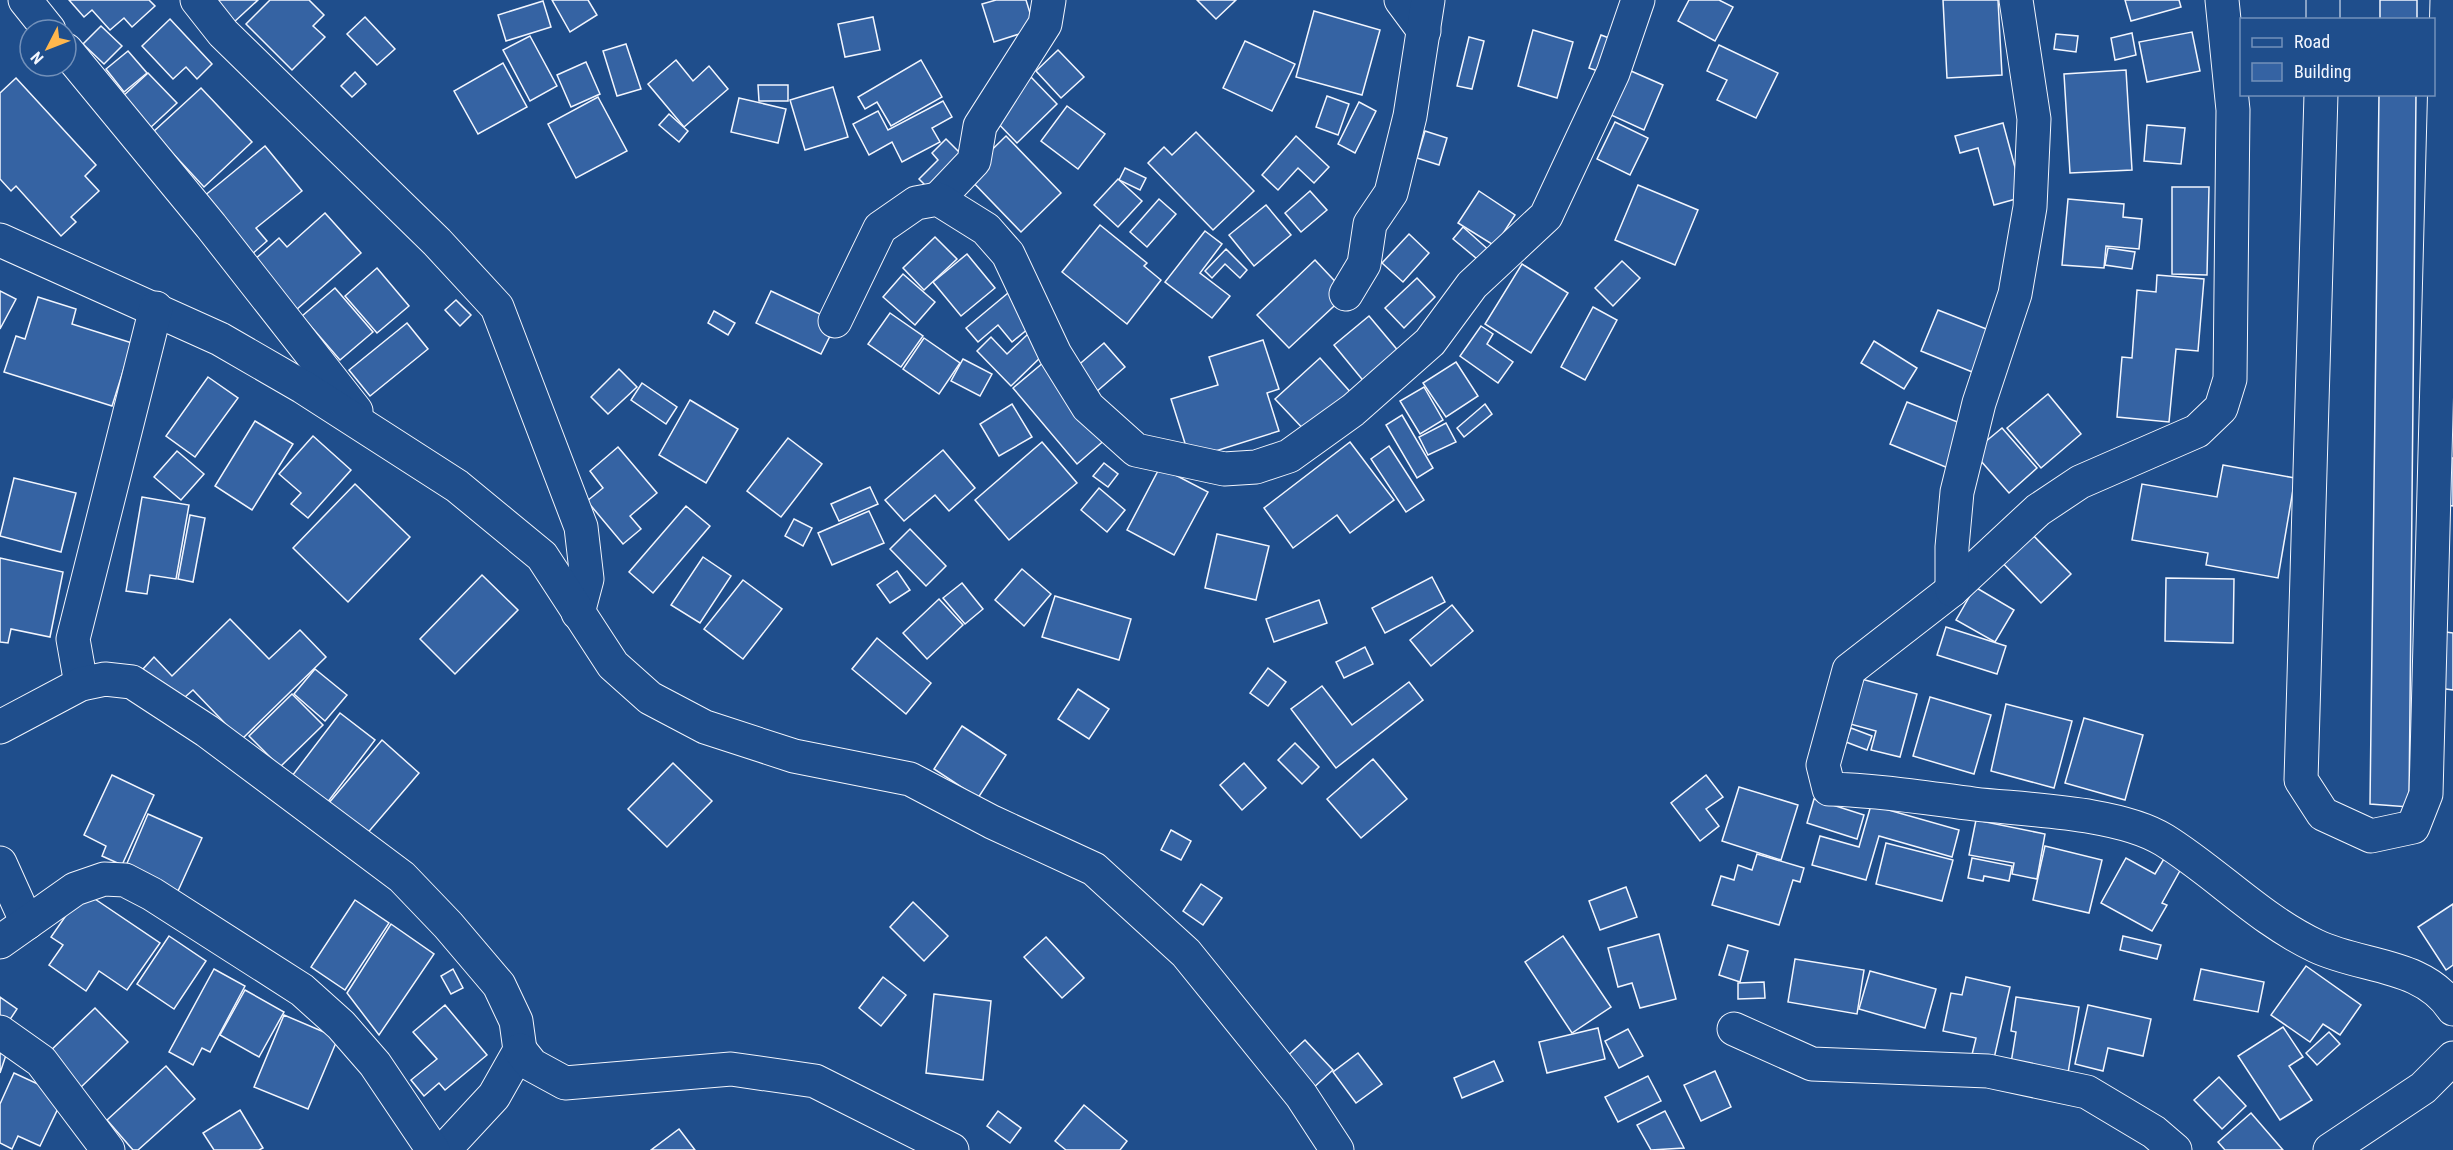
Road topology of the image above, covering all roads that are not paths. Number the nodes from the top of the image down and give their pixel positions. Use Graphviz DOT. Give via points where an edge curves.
graph roads {
  1 [pos="25,0"];
  2 [pos="197,0"];
  3 [pos="1049,0"];
  4 [pos="1401,0"];
  5 [pos="1638,0"];
  6 [pos="2016,0"];
  7 [pos="2222,0"];
  8 [pos="2324,0"];
  9 [pos="2449,14"];
  10 [pos="1426,16"];
  11 [pos="40,18"];
  12 [pos="2323,18"];
  13 [pos="78,65"];
  14 [pos="2321,96"];
  15 [pos="938,199"];
  16 [pos="0,240"];
  17 [pos="1346,294"];
  18 [pos="156,308"];
  19 [pos="835,321"];
  20 [pos="372,432"];
  21 [pos="1952,590"];
  22 [pos="578,613"];
  23 [pos="81,684"];
  24 [pos="0,727"];
  25 [pos="0,863"];
  26 [pos="27,923"];
  27 [pos="0,942"];
  28 [pos="2453,1009"];
  29 [pos="1734,1029"];
  30 [pos="0,1032"];
  31 [pos="520,1050"];
  32 [pos="2453,1058"];
  33 [pos="108,1150"];
  34 [pos="433,1150"];
  35 [pos="444,1150"];
  36 [pos="952,1150"];
  37 [pos="1337,1150"];
  38 [pos="2175,1150"];
  39 [pos="2330,1150"];
  1 -- 11 [label="street"];
  2 -- 22 [label="street" via="223,33 437,242 496,307 581,527 587,579"];
  3 -- 15 [label="street" via="1045,24 980,126 974,161"];
  4 -- 10 [label="street"];
  5 -- 15 [label="street" via="1613,73 1546,216 1472,285 1430,342 1353,410 1289,456 1256,467 1224,469 1136,450 1088,408 1055,354 1008,254 986,229"];
  6 -- 21 [label="street" via="2034,119 2030,207 2015,294 1979,403 1957,492"];
  7 -- 21 [label="street" via="2233,134 2230,379 2221,408 2197,431 2080,482 2046,505"];
  8 -- 12 [label="street"];
  9 -- 14 [label="street" via="2426,794 2413,827 2371,836 2324,814 2301,780"];
  10 -- 17 [label="street" via="1410,116 1391,193 1370,224 1364,264"];
  13 -- 20 [label="street"];
  15 -- 19 [label="street" via="916,203 880,228"];
  16 -- 18 [label="street"];
  18 -- 20 [label="street" via="220,339"];
  18 -- 23 [label="street" via="74,639"];
  20 -- 22 [label="street" via="457,486 542,556"];
  21 -- 28 [label="street" via="1849,670 1823,765 1829,789 2123,824 2163,839 2265,918 2318,947 2420,977 2447,999"];
  22 -- 37 [label="street" via="613,665 650,698 705,727 794,756 910,779 1094,869 1186,954 1301,1095"];
  23 -- 24 [label="street"];
  23 -- 31 [label="street" via="105,679 132,681 207,731 402,877 499,985 516,1021"];
  25 -- 26 [label="street"];
  26 -- 27 [label="street"];
  26 -- 34 [label="street" via="75,889 104,879 125,880 152,894 302,990 341,1025 375,1064"];
  29 -- 38 [label="street" via="1812,1064 1988,1071 2087,1092 2154,1132"];
  30 -- 33 [label="street" via="41,1061"];
  31 -- 35 [label="street" via="494,1096"];
  31 -- 36 [label="street" via="532,1065 565,1083 731,1069 815,1081"];
  32 -- 39 [label="street" via="2423,1088"];
}
